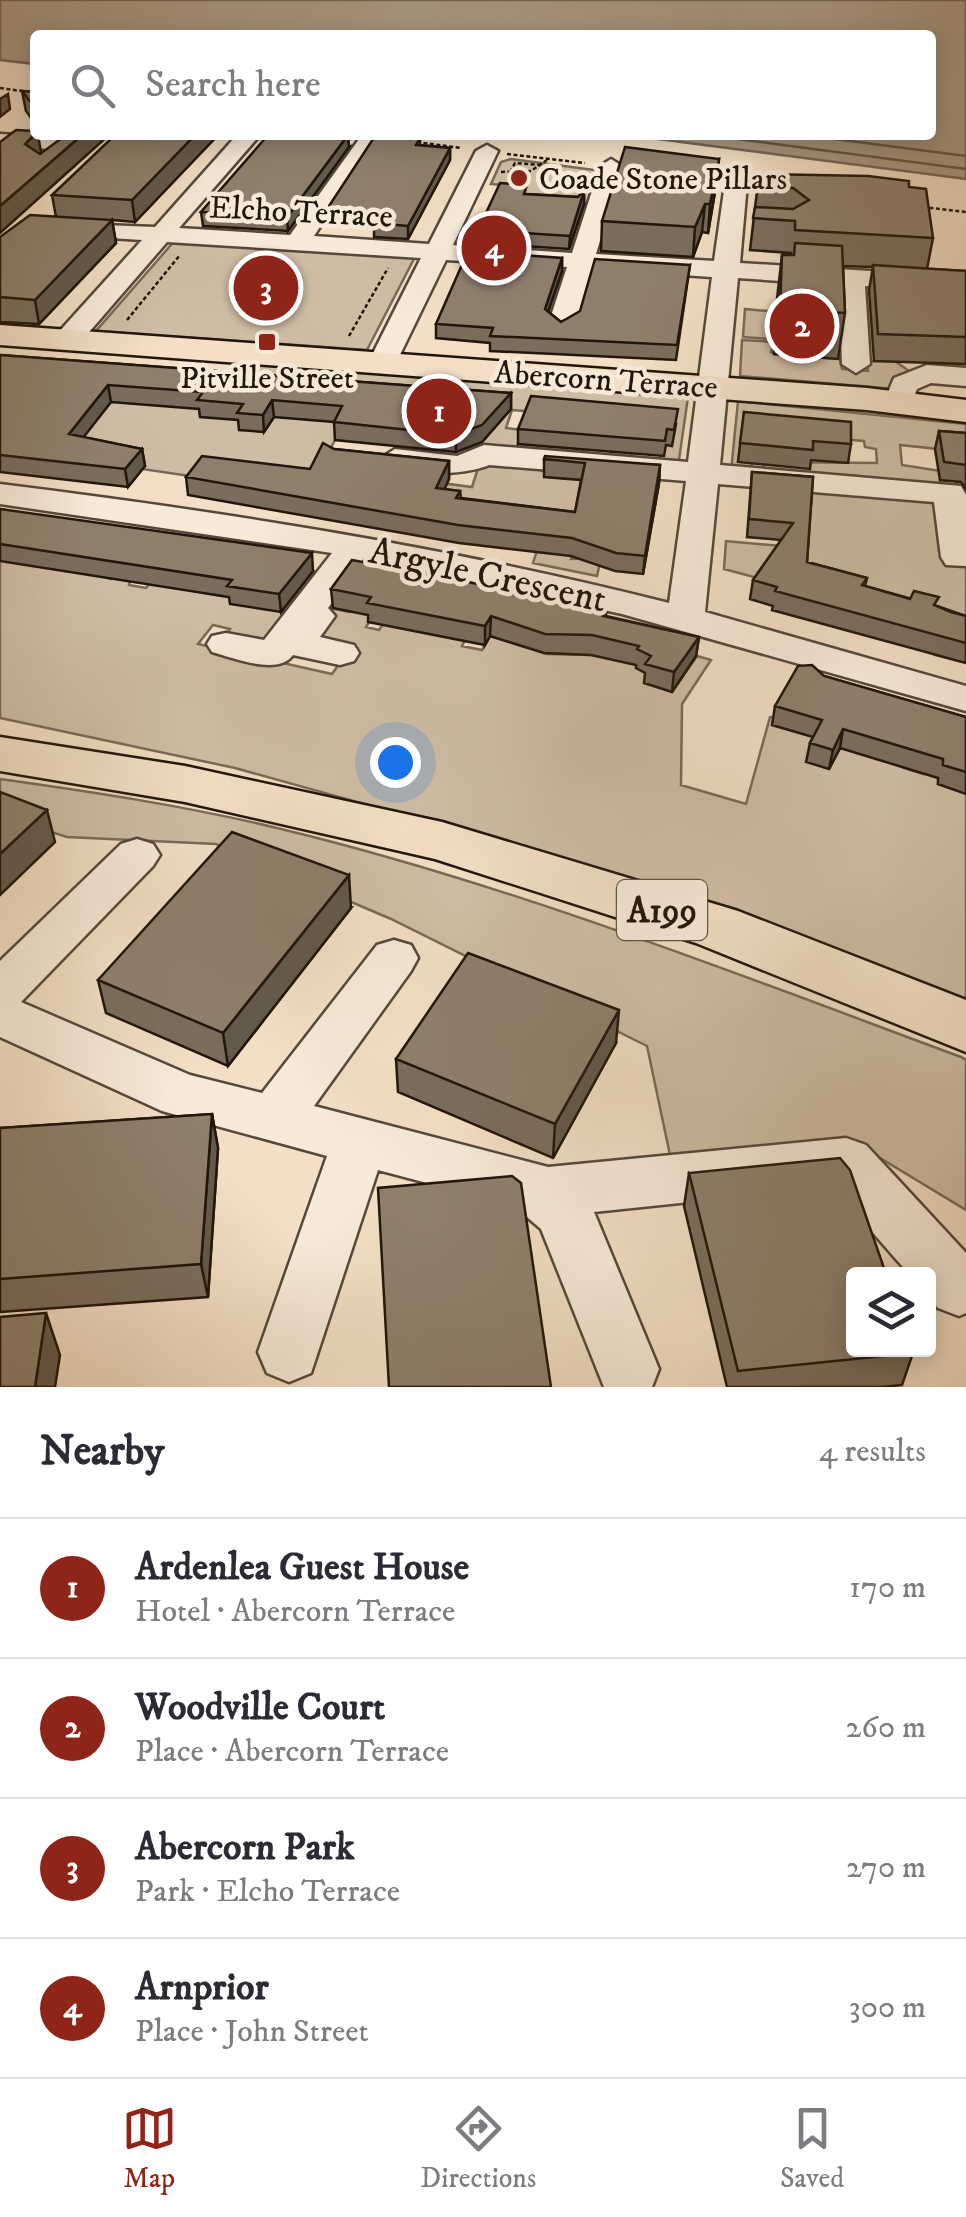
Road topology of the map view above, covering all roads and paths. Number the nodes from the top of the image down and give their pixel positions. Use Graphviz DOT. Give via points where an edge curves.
graph roads {
  1 [pos="0,88"];
  2 [pos="30,92"];
  3 [pos="48,140"];
  4 [pos="244,140"];
  5 [pos="369,140"];
  6 [pos="381,140"];
  7 [pos="484,159"];
  8 [pos="548,159"];
  9 [pos="44,165"];
  10 [pos="541,165"];
  11 [pos="610,169"];
  12 [pos="510,172"];
  13 [pos="740,192"];
  14 [pos="912,206"];
  15 [pos="966,212"];
  16 [pos="27,226"];
  17 [pos="161,234"];
  18 [pos="297,243"];
  19 [pos="185,249"];
  20 [pos="438,251"];
  21 [pos="387,257"];
  22 [pos="581,260"];
  23 [pos="726,269"];
  24 [pos="852,280"];
  25 [pos="966,286"];
  26 [pos="129,324"];
  27 [pos="562,326"];
  28 [pos="0,334"];
  29 [pos="343,339"];
  30 [pos="66,340"];
  31 [pos="382,363"];
  32 [pos="856,364"];
  33 [pos="966,377"];
  34 [pos="714,387"];
  35 [pos="900,402"];
  36 [pos="966,411"];
  37 [pos="372,457"];
  38 [pos="705,474"];
  39 [pos="0,494"];
  40 [pos="360,547"];
  41 [pos="959,557"];
  42 [pos="686,620"];
  43 [pos="226,644"];
  44 [pos="340,653"];
  45 [pos="966,699"];
  46 [pos="0,727"];
  47 [pos="0,754"];
  48 [pos="349,818"];
  49 [pos="137,855"];
  50 [pos="394,958"];
  51 [pos="0,992"];
  52 [pos="0,1015"];
  53 [pos="966,1027"];
  54 [pos="275,1117"];
  55 [pos="360,1140"];
  56 [pos="542,1192"];
  57 [pos="959,1288"];
  58 [pos="289,1352"];
  59 [pos="628,1370"];
  1 -- 2 [label="path"];
  3 -- 9 [label="street" via="69,144"];
  4 -- 17 [label="street"];
  5 -- 18 [label="street"];
  6 -- 7 [label="path"];
  7 -- 8 [label="path"];
  7 -- 12 [label="path"];
  7 -- 20 [label="street"];
  8 -- 10 [label="path"];
  8 -- 11 [label="path"];
  10 -- 12 [label="path"];
  10 -- 12 [label="path" via="515,163"];
  11 -- 22 [label="street"];
  13 -- 23 [label="street" via="740,227"];
  14 -- 15 [label="path"];
  16 -- 17 [label="street, Elcho Terrace"];
  17 -- 18 [label="street, Elcho Terrace"];
  17 -- 30 [label="street"];
  18 -- 20 [label="street, Elcho Terrace"];
  19 -- 26 [label="path"];
  20 -- 22 [label="street, Elcho Terrace"];
  20 -- 31 [label="street"];
  21 -- 29 [label="path" via="392,262"];
  22 -- 23 [label="street, Elcho Terrace"];
  22 -- 27 [label="street"];
  23 -- 24 [label="street, Elcho Terrace"];
  23 -- 34 [label="street"];
  24 -- 25 [label="street, Elcho Terrace"];
  24 -- 32 [label="street"];
  28 -- 30 [label="main road, Abercorn Terrace"];
  30 -- 31 [label="main road, Abercorn Terrace"];
  31 -- 34 [label="main road, Abercorn Terrace"];
  33 -- 35 [label="street" via="915,376 904,384"];
  34 -- 35 [label="main road, Abercorn Terrace"];
  34 -- 38 [label="street"];
  35 -- 36 [label="main road, Abercorn Terrace"];
  37 -- 38 [label="street" via="461,466 484,455"];
  38 -- 41 [label="street" via="948,493"];
  38 -- 42 [label="street"];
  39 -- 40 [label="street, Argyle Crescent"];
  40 -- 42 [label="street, Argyle Crescent"];
  40 -- 43 [label="street" via="274,654"];
  40 -- 44 [label="street" via="296,644"];
  42 -- 45 [label="street, Argyle Crescent"];
  46 -- 48 [label="main road, A199" via="242,782"];
  47 -- 48 [label="main road, A199"];
  48 -- 53 [label="main road, A199" via="718,928"];
  49 -- 51 [label="street"];
  50 -- 54 [label="street"];
  52 -- 54 [label="street" via="181,1095"];
  54 -- 55 [label="street"];
  55 -- 56 [label="street"];
  55 -- 58 [label="street"];
  56 -- 57 [label="street" via="846,1162"];
  56 -- 59 [label="street" via="572,1228"];
}
